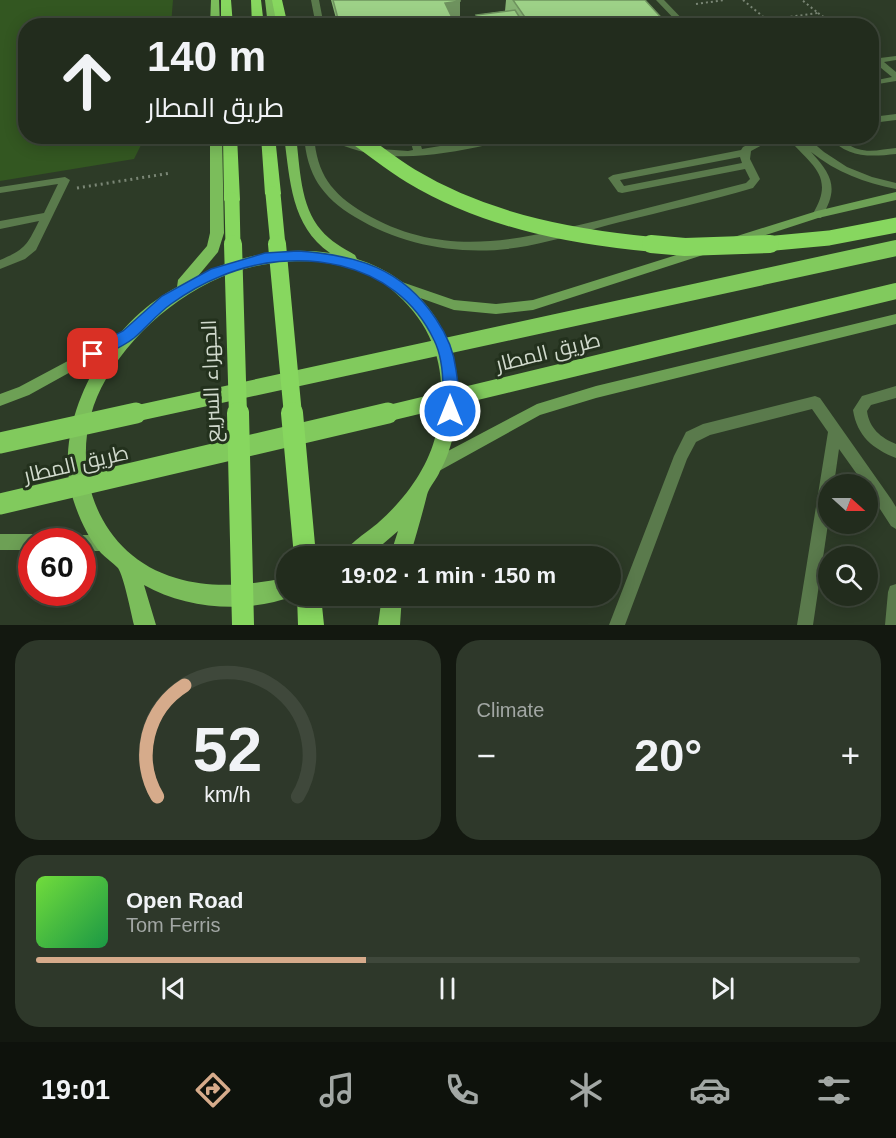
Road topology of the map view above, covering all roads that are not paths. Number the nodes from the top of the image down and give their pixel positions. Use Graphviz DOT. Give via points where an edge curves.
graph roads {
  1 [pos="215,0"];
  2 [pos="226,0"];
  3 [pos="256,0"];
  4 [pos="269,0"];
  5 [pos="277,0"];
  6 [pos="315,0"];
  7 [pos="654,0"];
  8 [pos="660,0"];
  9 [pos="215,18"];
  10 [pos="227,18"];
  11 [pos="257,18"];
  12 [pos="272,18"];
  13 [pos="282,18"];
  14 [pos="318,18"];
  15 [pos="672,18"];
  16 [pos="678,18"];
  17 [pos="896,58"];
  18 [pos="879,60"];
  19 [pos="879,65"];
  20 [pos="896,78"];
  21 [pos="879,82"];
  22 [pos="896,117"];
  23 [pos="879,119"];
  24 [pos="216,144"];
  25 [pos="230,144"];
  26 [pos="269,144"];
  27 [pos="291,144"];
  28 [pos="309,144"];
  29 [pos="347,144"];
  30 [pos="365,144"];
  31 [pos="416,144"];
  32 [pos="468,144"];
  33 [pos="754,144"];
  34 [pos="798,144"];
  35 [pos="809,144"];
  36 [pos="839,144"];
  37 [pos="896,151"];
  38 [pos="418,152"];
  39 [pos="744,153"];
  40 [pos="749,165"];
  41 [pos="896,186"];
  42 [pos="0,190"];
  43 [pos="896,196"];
  44 [pos="817,215"];
  45 [pos="47,216"];
  46 [pos="0,225"];
  47 [pos="896,225"];
  48 [pos="896,248"];
  49 [pos="0,265"];
  50 [pos="361,265"];
  51 [pos="399,286"];
  52 [pos="896,291"];
  53 [pos="166,300"];
  54 [pos="896,319"];
  55 [pos="128,335"];
  56 [pos="896,392"];
  57 [pos="0,400"];
  58 [pos="835,432"];
  59 [pos="0,443"];
  60 [pos="895,454"];
  61 [pos="434,466"];
  62 [pos="420,490"];
  63 [pos="0,504"];
  64 [pos="896,521"];
  65 [pos="0,542"];
  66 [pos="18,542"];
  67 [pos="96,543"];
  68 [pos="105,543"];
  69 [pos="304,546"];
  70 [pos="367,546"];
  71 [pos="403,546"];
  72 [pos="127,564"];
  73 [pos="276,590"];
  74 [pos="896,592"];
  75 [pos="310,606"];
  76 [pos="391,606"];
  77 [pos="145,625"];
  78 [pos="243,625"];
  79 [pos="311,625"];
  80 [pos="389,625"];
  81 [pos="617,625"];
  82 [pos="805,625"];
  83 [pos="893,625"];
  1 -- 9 [label="main road"];
  2 -- 10 [label="highway"];
  3 -- 11 [label="highway"];
  4 -- 12 [label="main road"];
  5 -- 13 [label="highway"];
  6 -- 14 [label="street"];
  7 -- 15 [label="street"];
  8 -- 16 [label="street"];
  17 -- 18 [label="street"];
  19 -- 20 [label="street"];
  20 -- 21 [label="street"];
  22 -- 23 [label="street"];
  24 -- 53 [label="main road" via="217,233 213,248"];
  25 -- 78 [label="highway, الجهراء السريع, bridge"];
  26 -- 69 [label="highway, bridge"];
  27 -- 50 [label="main road" via="307,220 326,243"];
  28 -- 40 [label="street" via="309,161 316,176 354,210 405,235 466,246 526,242 738,189 753,183"];
  29 -- 38 [label="street" via="361,151"];
  30 -- 47 [label="highway, bridge" via="417,181 479,209 609,241 735,247 818,240"];
  31 -- 38 [label="street"];
  32 -- 38 [label="street"];
  33 -- 39 [label="street"];
  34 -- 44 [label="street" via="825,175 826,201"];
  35 -- 41 [label="street" via="851,174"];
  36 -- 37 [label="street" via="861,154"];
  39 -- 40 [label="street"];
  39 -- 40 [label="street" via="613,178 622,190"];
  42 -- 45 [label="street" via="65,180"];
  43 -- 44 [label="main road"];
  44 -- 51 [label="main road" via="533,305 496,309 454,304"];
  45 -- 46 [label="street"];
  45 -- 49 [label="street" via="32,247"];
  48 -- 59 [label="highway, طريق المطار, bridge"];
  50 -- 51 [label="main road"];
  50 -- 53 [label="main road" via="314,256 265,258 215,273"];
  51 -- 61 [label="main road" via="429,318 448,360 450,411"];
  52 -- 63 [label="highway, طريق المطار, bridge"];
  53 -- 55 [label="main road"];
  54 -- 61 [label="main road" via="537,410"];
  55 -- 57 [label="main road"];
  55 -- 68 [label="main road" via="109,358 87,400 76,456 82,501"];
  56 -- 60 [label="street" via="867,400 860,410 868,434"];
  58 -- 64 [label="street"];
  58 -- 81 [label="street" via="816,402 708,429 691,437"];
  58 -- 82 [label="street"];
  61 -- 62 [label="main road"];
  62 -- 70 [label="main road" via="398,519"];
  62 -- 71 [label="main road"];
  65 -- 66 [label="main road"];
  67 -- 68 [label="main road"];
  68 -- 72 [label="main road"];
  72 -- 73 [label="main road" via="153,581 182,591 213,596"];
  72 -- 77 [label="main road"];
  74 -- 83 [label="street"];
  75 -- 79 [label="highway"];
  76 -- 80 [label="main road"];
}
